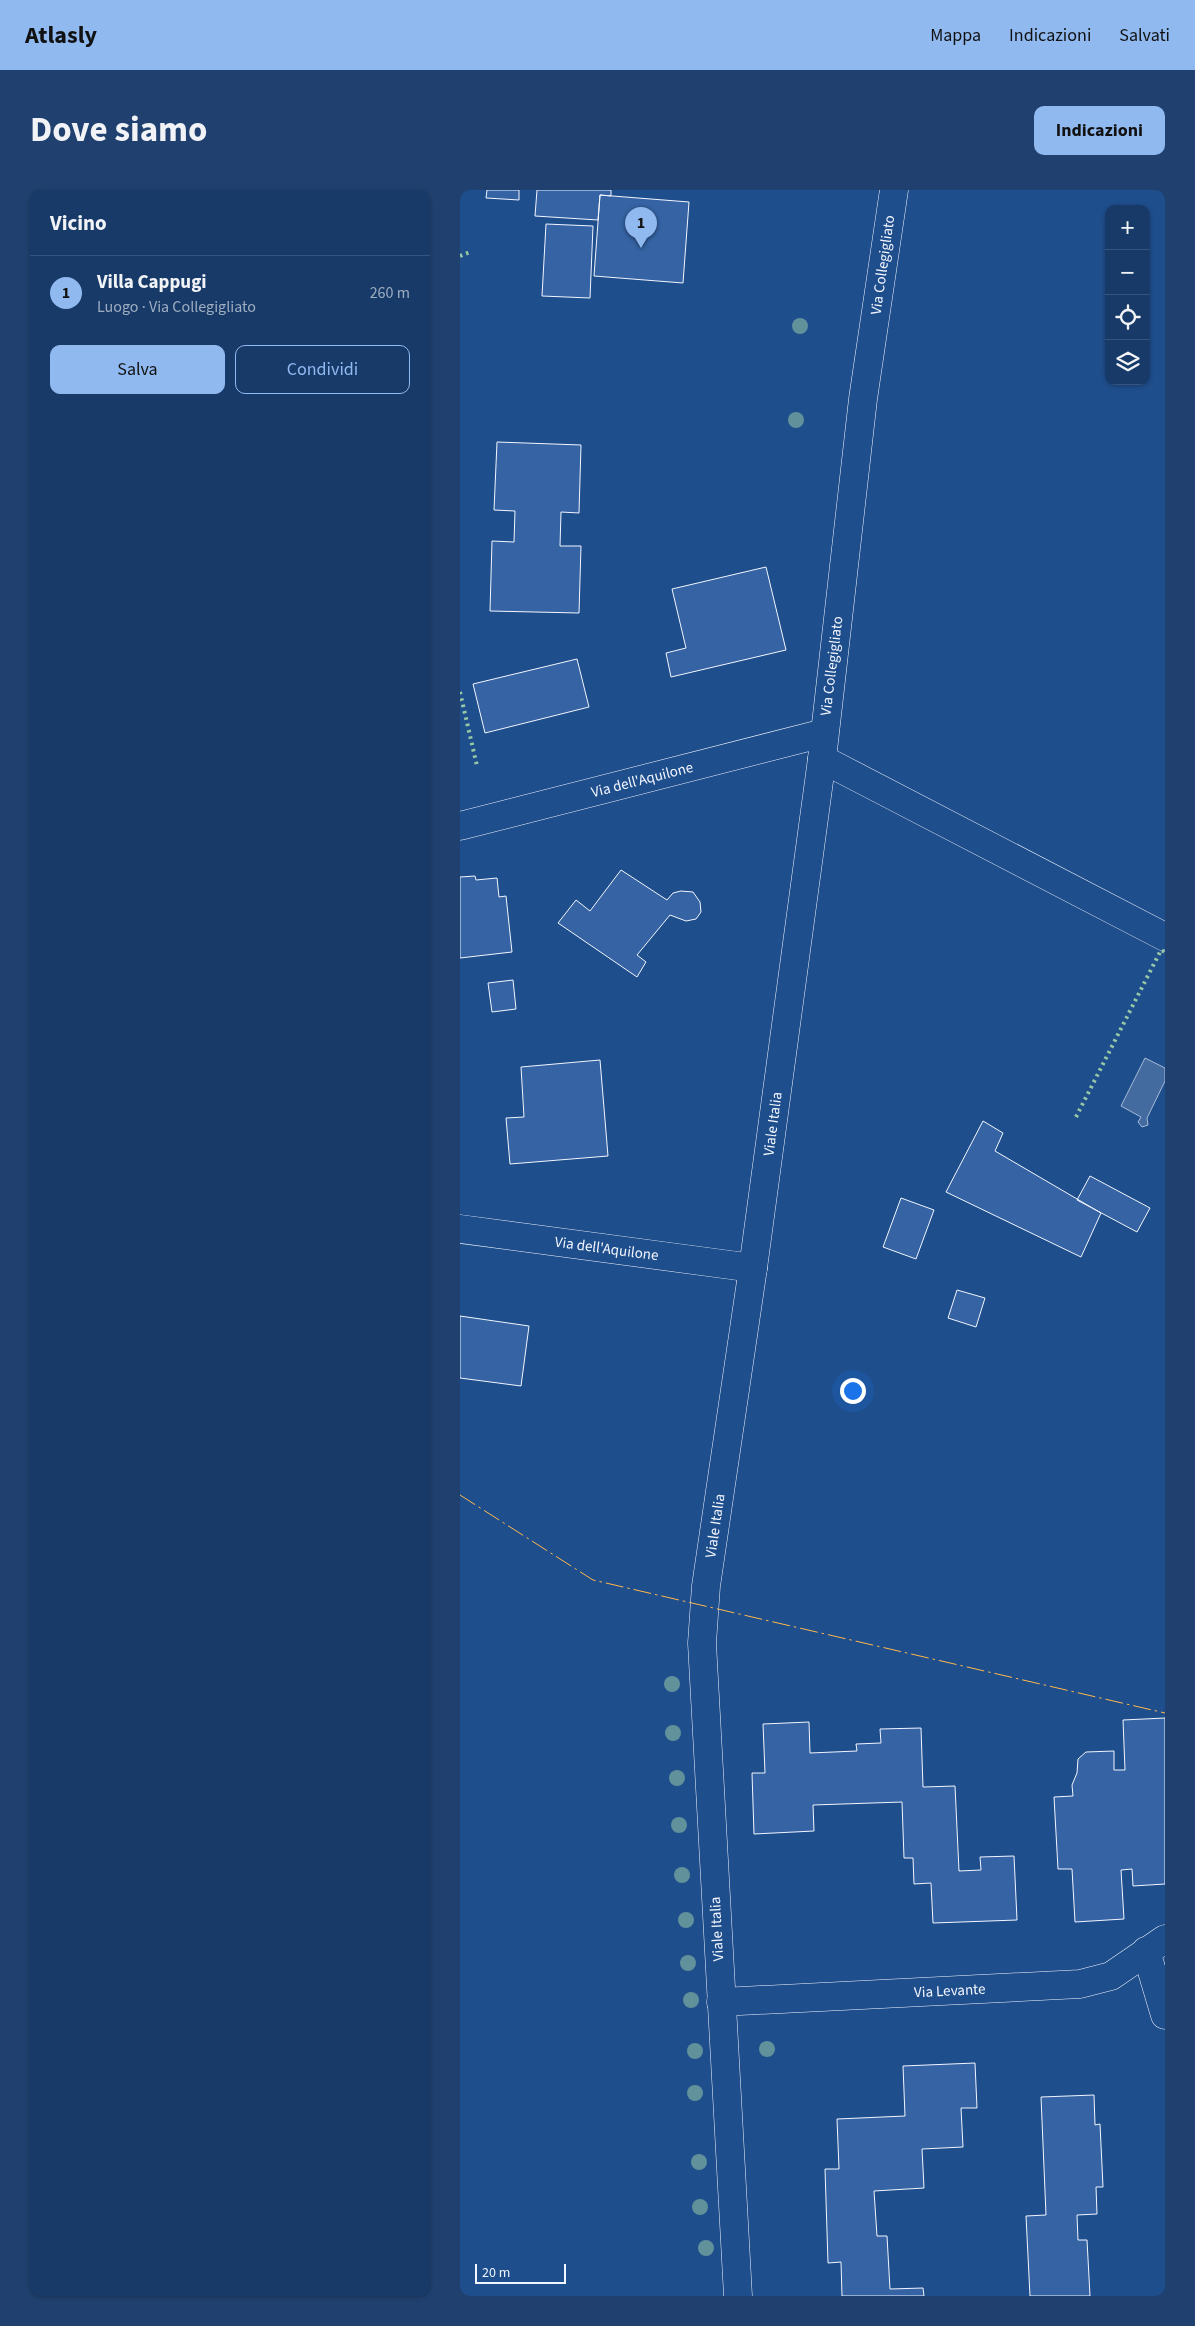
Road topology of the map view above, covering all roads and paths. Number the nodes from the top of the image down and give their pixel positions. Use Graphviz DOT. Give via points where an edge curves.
graph roads {
  1 [pos="894,190"];
  2 [pos="823,746"];
  3 [pos="460,826"];
  4 [pos="1165,937"];
  5 [pos="460,1229"];
  6 [pos="753,1268"];
  7 [pos="1156,1945"];
  8 [pos="721,2002"];
  9 [pos="1165,2015"];
  10 [pos="738,2296"];
  1 -- 2 [label="street, Via Collegigliato" via="863,399"];
  2 -- 3 [label="street, Via dell'Aquilone"];
  2 -- 4 [label="street"];
  2 -- 6 [label="street, Viale Italia"];
  5 -- 6 [label="street, Via dell'Aquilone"];
  6 -- 8 [label="street, Viale Italia" via="706,1586 702,1643"];
  7 -- 8 [label="street, Via Levante" via="1111,1976 1080,1984"];
  7 -- 9 [label="street"];
  8 -- 10 [label="street, Viale Italia"];
}
